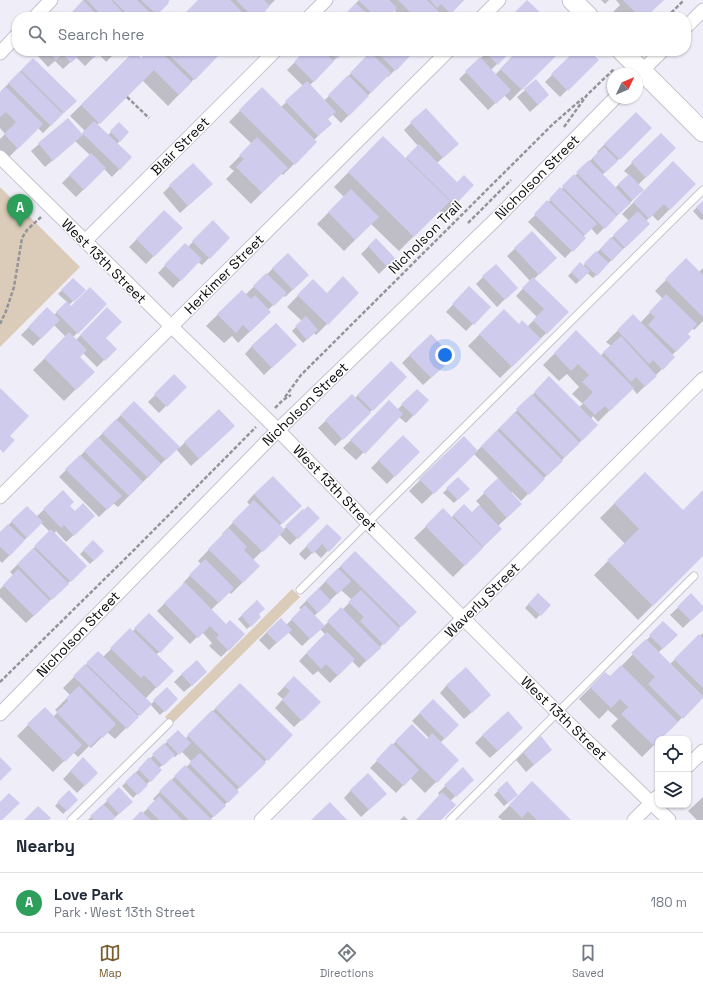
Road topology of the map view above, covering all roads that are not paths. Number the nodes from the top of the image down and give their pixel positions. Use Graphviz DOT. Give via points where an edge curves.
graph roads {
  1 [pos="51,0"];
  2 [pos="326,0"];
  3 [pos="499,0"];
  4 [pos="572,0"];
  5 [pos="703,10"];
  6 [pos="40,12"];
  7 [pos="314,12"];
  8 [pos="487,12"];
  9 [pos="584,12"];
  10 [pos="691,22"];
  11 [pos="12,40"];
  12 [pos="0,53"];
  13 [pos="270,56"];
  14 [pos="443,56"];
  15 [pos="657,56"];
  16 [pos="620,58"];
  17 [pos="632,68"];
  18 [pos="643,70"];
  19 [pos="643,78"];
  20 [pos="609,104"];
  21 [pos="703,132"];
  22 [pos="0,157"];
  23 [pos="703,190"];
  24 [pos="85,241"];
  25 [pos="171,326"];
  26 [pos="703,379"];
  27 [pos="278,430"];
  28 [pos="0,497"];
  29 [pos="367,522"];
  30 [pos="694,576"];
  31 [pos="300,590"];
  32 [pos="463,619"];
  33 [pos="558,713"];
  34 [pos="0,714"];
  35 [pos="169,723"];
  36 [pos="703,752"];
  37 [pos="691,763"];
  38 [pos="655,799"];
  39 [pos="661,808"];
  40 [pos="71,820"];
  41 [pos="261,820"];
  42 [pos="450,820"];
  43 [pos="634,820"];
  44 [pos="669,820"];
  1 -- 6 [label="street"];
  2 -- 7 [label="street"];
  3 -- 8 [label="street"];
  4 -- 9 [label="street"];
  5 -- 10 [label="street"];
  11 -- 12 [label="street"];
  13 -- 24 [label="street, Blair Street"];
  14 -- 25 [label="street, Herkimer Street"];
  15 -- 18 [label="street"];
  16 -- 17 [label="street"];
  19 -- 21 [label="street"];
  20 -- 27 [label="street, Nicholson Street" via="496,219"];
  22 -- 24 [label="street, West 13th Street"];
  23 -- 29 [label="lane"];
  24 -- 25 [label="street, West 13th Street"];
  25 -- 27 [label="street, West 13th Street"];
  25 -- 28 [label="street, Herkimer Street"];
  26 -- 32 [label="street, Waverly Street"];
  27 -- 29 [label="street, West 13th Street"];
  27 -- 34 [label="street, Nicholson Street"];
  29 -- 31 [label="lane"];
  29 -- 32 [label="street, West 13th Street"];
  30 -- 33 [label="lane"];
  32 -- 33 [label="street, West 13th Street"];
  32 -- 41 [label="street, Waverly Street"];
  33 -- 38 [label="street, West 13th Street"];
  33 -- 42 [label="lane"];
  35 -- 40 [label="lane"];
  36 -- 37 [label="street"];
  38 -- 43 [label="street"];
  39 -- 44 [label="street, West 13th Street"];
}
